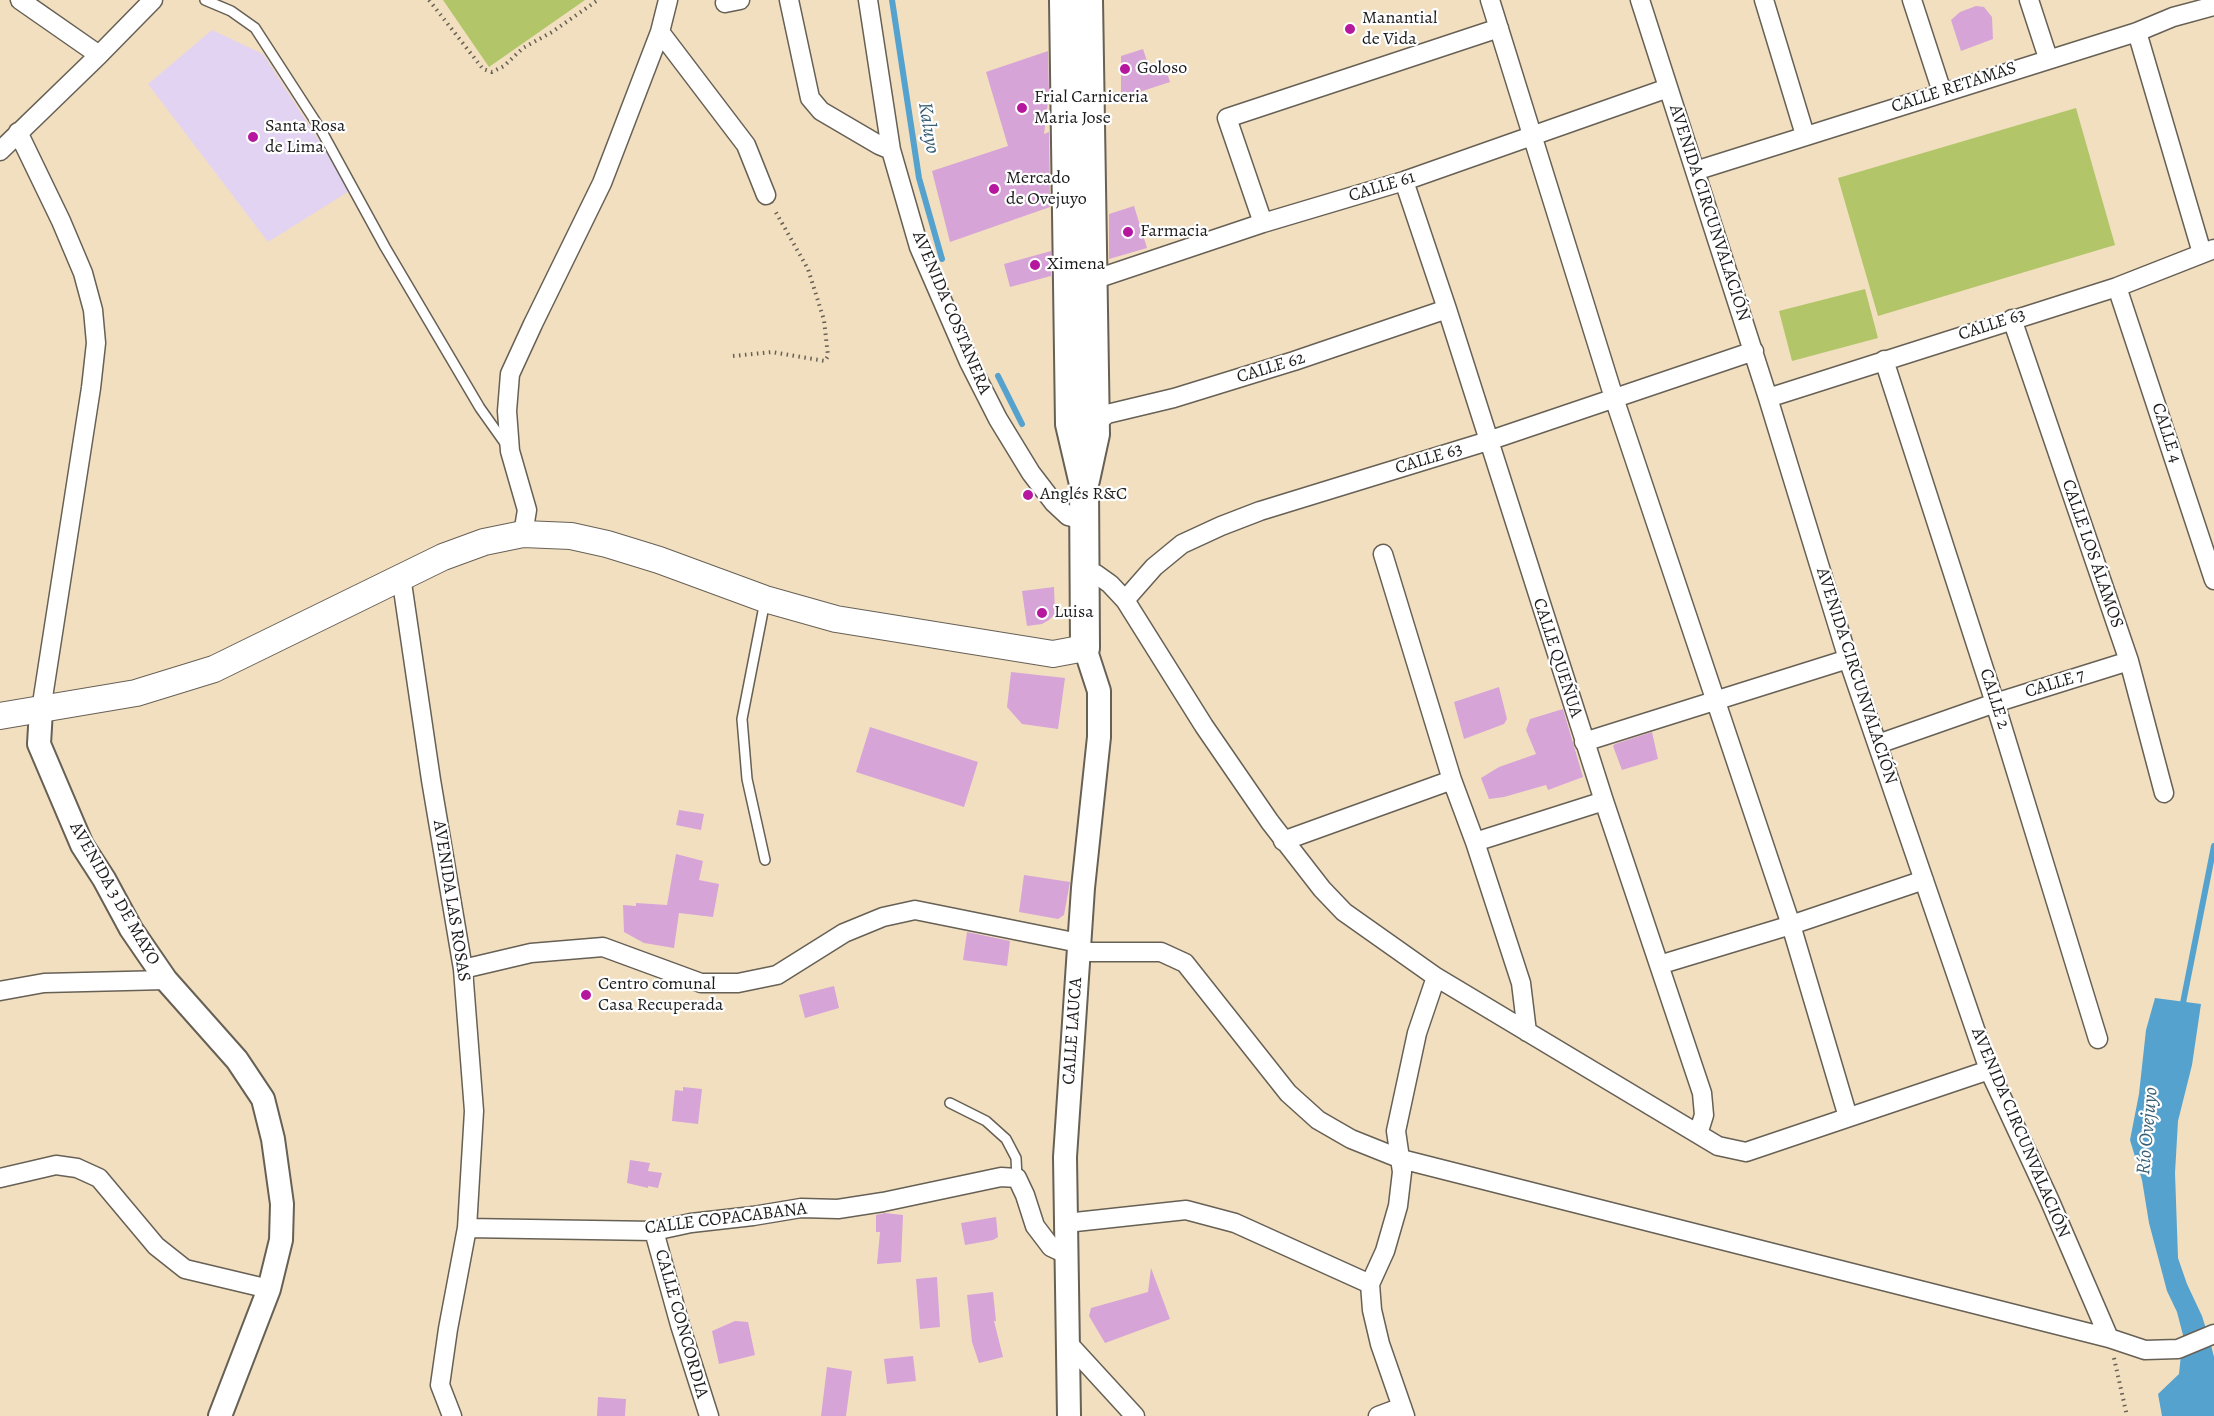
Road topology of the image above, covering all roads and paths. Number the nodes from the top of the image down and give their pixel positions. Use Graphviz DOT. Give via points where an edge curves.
graph roads {
  1 [pos="20,0"];
  2 [pos="153,0"];
  3 [pos="204,0"];
  4 [pos="429,0"];
  5 [pos="598,0"];
  6 [pos="668,0"];
  7 [pos="789,0"];
  8 [pos="868,0"];
  9 [pos="1064,0"];
  10 [pos="1088,0"];
  11 [pos="1490,0"];
  12 [pos="1640,0"];
  13 [pos="1764,0"];
  14 [pos="1912,0"];
  15 [pos="2029,0"];
  16 [pos="2214,6"];
  17 [pos="2170,8"];
  18 [pos="1499,28"];
  19 [pos="660,32"];
  20 [pos="2137,32"];
  21 [pos="99,55"];
  22 [pos="2048,58"];
  23 [pos="1668,88"];
  24 [pos="1942,92"];
  25 [pos="18,132"];
  26 [pos="1805,135"];
  27 [pos="1533,136"];
  28 [pos="891,150"];
  29 [pos="0,151"];
  30 [pos="1695,171"];
  31 [pos="1404,181"];
  32 [pos="766,195"];
  33 [pos="1263,223"];
  34 [pos="2208,251"];
  35 [pos="1081,280"];
  36 [pos="2117,286"];
  37 [pos="1447,309"];
  38 [pos="2012,319"];
  39 [pos="1754,351"];
  40 [pos="733,356"];
  41 [pos="1884,360"];
  42 [pos="1614,398"];
  43 [pos="1768,398"];
  44 [pos="1082,424"];
  45 [pos="1488,441"];
  46 [pos="510,451"];
  47 [pos="1084,520"];
  48 [pos="524,534"];
  49 [pos="1383,554"];
  50 [pos="1086,571"];
  51 [pos="401,576"];
  52 [pos="2214,580"];
  53 [pos="765,599"];
  54 [pos="1125,600"];
  55 [pos="1085,648"];
  56 [pos="1848,659"];
  57 [pos="2129,661"];
  58 [pos="1716,701"];
  59 [pos="1995,703"];
  60 [pos="41,710"];
  61 [pos="0,716"];
  62 [pos="1584,742"];
  63 [pos="1878,744"];
  64 [pos="1452,780"];
  65 [pos="2164,793"];
  66 [pos="1604,801"];
  67 [pos="1283,841"];
  68 [pos="1475,842"];
  69 [pos="765,860"];
  70 [pos="1924,880"];
  71 [pos="1791,925"];
  72 [pos="1078,947"];
  73 [pos="1659,965"];
  74 [pos="463,969"];
  75 [pos="1436,977"];
  76 [pos="166,980"];
  77 [pos="0,991"];
  78 [pos="1527,1032"];
  79 [pos="2098,1039"];
  80 [pos="1989,1070"];
  81 [pos="951,1103"];
  82 [pos="1848,1117"];
  83 [pos="1698,1134"];
  84 [pos="1401,1159"];
  85 [pos="0,1178"];
  86 [pos="1017,1178"];
  87 [pos="1066,1223"];
  88 [pos="467,1228"];
  89 [pos="654,1231"];
  90 [pos="1066,1254"];
  91 [pos="1370,1284"];
  92 [pos="269,1289"];
  93 [pos="2214,1334"];
  94 [pos="2109,1338"];
  95 [pos="1068,1343"];
  96 [pos="1403,1412"];
  97 [pos="220,1416"];
  98 [pos="452,1416"];
  99 [pos="709,1416"];
  100 [pos="1069,1416"];
  101 [pos="1135,1416"];
  102 [pos="1378,1416"];
  103 [pos="2127,1416"];
  1 -- 21 [label="street"];
  2 -- 21 [label="street"];
  3 -- 46 [label="lane" via="231,11 255,28 321,130 385,248"];
  4 -- 5 [label="path" via="483,69 492,72"];
  6 -- 19 [label="street"];
  7 -- 28 [label="street" via="810,98 821,111"];
  8 -- 28 [label="street, AVENIDA COSTANERA"];
  9 -- 35 [label="main road"];
  10 -- 35 [label="main road"];
  11 -- 18 [label="street"];
  12 -- 23 [label="street, AVENIDA CIRCUNVALACIÓN"];
  13 -- 26 [label="street"];
  14 -- 24 [label="street"];
  15 -- 22 [label="street"];
  16 -- 17 [label="street, CALLE RETAMAS"];
  17 -- 20 [label="street, CALLE RETAMAS"];
  18 -- 27 [label="street"];
  18 -- 33 [label="street" via="1227,118"];
  19 -- 32 [label="street" via="746,145"];
  19 -- 46 [label="street" via="602,183 510,374"];
  20 -- 22 [label="street, CALLE RETAMAS"];
  20 -- 34 [label="street"];
  21 -- 25 [label="street"];
  22 -- 24 [label="street, CALLE RETAMAS"];
  23 -- 27 [label="street, CALLE 61"];
  23 -- 30 [label="street, AVENIDA CIRCUNVALACIÓN"];
  24 -- 26 [label="street, CALLE RETAMAS"];
  25 -- 29 [label="street"];
  25 -- 60 [label="street, AVENIDA 3 DE MAYO" via="83,273 93,310 96,343"];
  26 -- 30 [label="street, CALLE RETAMAS"];
  27 -- 31 [label="street, CALLE 61"];
  27 -- 42 [label="street"];
  28 -- 47 [label="street, AVENIDA COSTANERA" via="919,247 998,419 1054,503 1068,516"];
  30 -- 39 [label="street, AVENIDA CIRCUNVALACIÓN"];
  31 -- 33 [label="street, CALLE 61"];
  31 -- 37 [label="street, CALLE QUEÑUA"];
  32 -- 40 [label="path" via="808,268 824,320 828,356 825,361 772,352"];
  33 -- 35 [label="street, CALLE 61"];
  34 -- 36 [label="street, CALLE 63"];
  35 -- 44 [label="main road"];
  36 -- 38 [label="street, CALLE 63"];
  36 -- 52 [label="street, CALLE 4"];
  37 -- 44 [label="street, CALLE 62" via="1294,362"];
  37 -- 45 [label="street, CALLE QUEÑUA"];
  38 -- 41 [label="street, CALLE 63"];
  38 -- 57 [label="street, CALLE LOS ÁLAMOS"];
  39 -- 42 [label="street, CALLE 63"];
  39 -- 43 [label="street, AVENIDA CIRCUNVALACIÓN"];
  41 -- 43 [label="street, CALLE 63"];
  41 -- 59 [label="street, CALLE 2"];
  42 -- 45 [label="street, CALLE 63"];
  42 -- 58 [label="street"];
  43 -- 56 [label="street, AVENIDA CIRCUNVALACIÓN"];
  44 -- 47 [label="main road"];
  45 -- 54 [label="street, CALLE 63" via="1221,526 1182,544 1154,567"];
  45 -- 62 [label="street, CALLE QUEÑUA"];
  46 -- 48 [label="street" via="527,510"];
  47 -- 50 [label="main road"];
  48 -- 51 [label="main road" via="484,542"];
  48 -- 53 [label="main road" via="571,536 607,544"];
  49 -- 64 [label="street"];
  50 -- 54 [label="street" via="1110,584"];
  50 -- 55 [label="main road"];
  51 -- 60 [label="main road" via="214,669 136,693"];
  51 -- 74 [label="street, AVENIDA LAS ROSAS"];
  53 -- 55 [label="main road" via="836,619 1053,654"];
  53 -- 69 [label="lane" via="742,719 747,779"];
  54 -- 67 [label="street" via="1204,726"];
  55 -- 72 [label="street, CALLE LAUCA" via="1099,691 1099,737"];
  56 -- 58 [label="street"];
  56 -- 63 [label="street, AVENIDA CIRCUNVALACIÓN"];
  57 -- 59 [label="street, CALLE 7"];
  57 -- 65 [label="street, CALLE LOS ÁLAMOS"];
  58 -- 62 [label="street"];
  58 -- 71 [label="street"];
  59 -- 63 [label="street, CALLE 7"];
  59 -- 79 [label="street, CALLE 2"];
  60 -- 61 [label="main road"];
  60 -- 76 [label="street, AVENIDA 3 DE MAYO" via="39,744 82,845 130,929"];
  62 -- 66 [label="street, CALLE QUEÑUA"];
  63 -- 70 [label="street, AVENIDA CIRCUNVALACIÓN"];
  64 -- 67 [label="street"];
  64 -- 68 [label="street"];
  66 -- 68 [label="street"];
  66 -- 73 [label="street, CALLE QUEÑUA"];
  67 -- 75 [label="street" via="1344,912"];
  68 -- 78 [label="street" via="1521,983"];
  70 -- 71 [label="street"];
  70 -- 80 [label="street, AVENIDA CIRCUNVALACIÓN"];
  71 -- 73 [label="street"];
  71 -- 82 [label="street"];
  72 -- 74 [label="street" via="915,910 883,917 844,933 777,975 738,983 701,983 603,947 531,953"];
  72 -- 84 [label="street" via="1161,952 1185,963 1288,1093 1318,1120"];
  72 -- 87 [label="street, CALLE LAUCA" via="1065,1157"];
  73 -- 83 [label="street, CALLE QUEÑUA" via="1702,1094 1704,1115"];
  74 -- 88 [label="street, AVENIDA LAS ROSAS" via="474,1111"];
  75 -- 78 [label="street"];
  75 -- 84 [label="street" via="1417,1033 1396,1131"];
  76 -- 77 [label="street" via="44,983"];
  76 -- 92 [label="street, AVENIDA 3 DE MAYO" via="237,1060 263,1100 282,1204 281,1240"];
  78 -- 83 [label="street"];
  80 -- 82 [label="street"];
  80 -- 94 [label="street, AVENIDA CIRCUNVALACIÓN"];
  81 -- 86 [label="lane" via="986,1122 1006,1139 1017,1158"];
  82 -- 83 [label="street" via="1746,1152 1718,1146"];
  84 -- 91 [label="street" via="1398,1206"];
  84 -- 94 [label="street"];
  85 -- 92 [label="street" via="56,1165 77,1168 99,1178 156,1246 185,1269"];
  86 -- 89 [label="street, CALLE COPACABANA" via="1001,1177 838,1209 801,1208"];
  86 -- 90 [label="street" via="1038,1231 1051,1247"];
  87 -- 90 [label="street, CALLE LAUCA"];
  87 -- 91 [label="street" via="1186,1210 1235,1224"];
  88 -- 89 [label="street, CALLE COPACABANA"];
  88 -- 98 [label="street, AVENIDA LAS ROSAS" via="440,1385"];
  89 -- 99 [label="street, CALLE CONCORDIA"];
  90 -- 95 [label="street, CALLE LAUCA"];
  91 -- 96 [label="street" via="1380,1344"];
  92 -- 97 [label="street, AVENIDA 3 DE MAYO"];
  93 -- 94 [label="street" via="2178,1349 2145,1350"];
  94 -- 103 [label="path"];
  95 -- 100 [label="street, CALLE LAUCA"];
  95 -- 101 [label="street"];
  96 -- 102 [label="street"];
}
